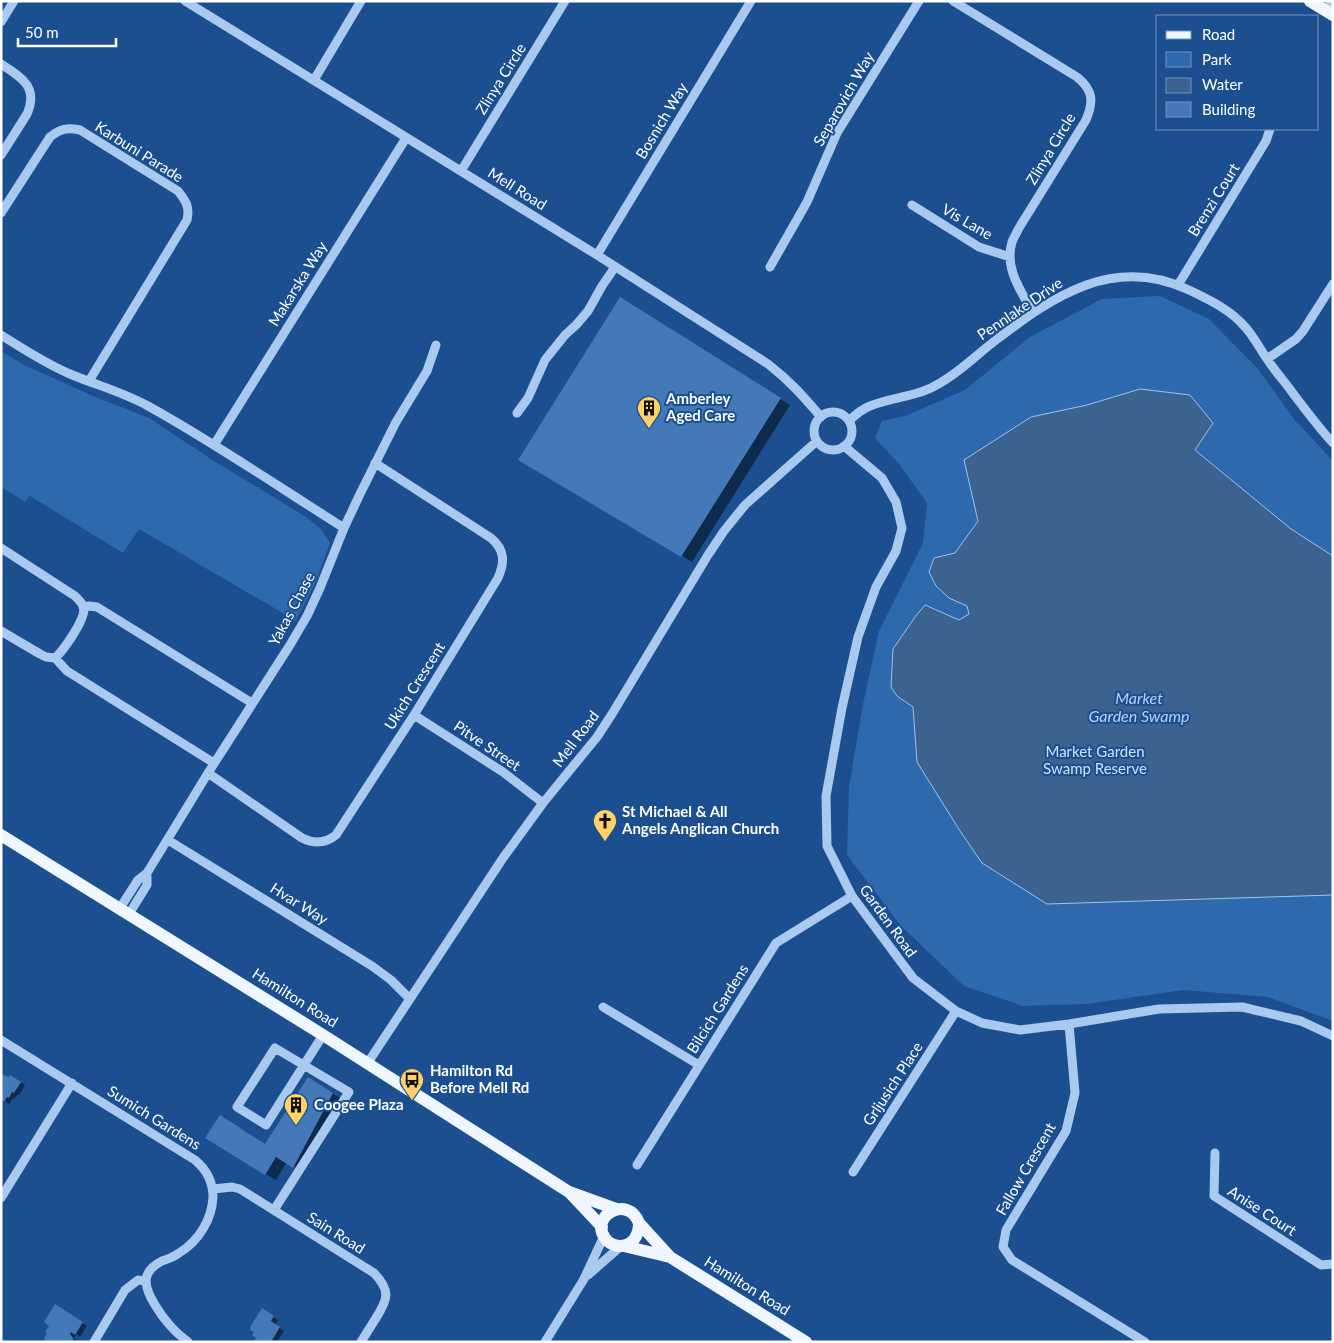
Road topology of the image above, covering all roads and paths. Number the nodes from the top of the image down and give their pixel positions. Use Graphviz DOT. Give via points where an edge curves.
graph roads {
  1 [pos="14,1"];
  2 [pos="185,1"];
  3 [pos="362,1"];
  4 [pos="565,1"];
  5 [pos="752,1"];
  6 [pos="919,1"];
  7 [pos="1313,2"];
  8 [pos="960,3"];
  9 [pos="1330,9"];
  10 [pos="1,22"];
  11 [pos="1,64"];
  12 [pos="314,80"];
  13 [pos="1270,130"];
  14 [pos="406,138"];
  15 [pos="1,155"];
  16 [pos="461,171"];
  17 [pos="912,204"];
  18 [pos="1,213"];
  19 [pos="597,255"];
  20 [pos="1010,257"];
  21 [pos="615,267"];
  22 [pos="770,267"];
  23 [pos="1333,284"];
  24 [pos="1178,285"];
  25 [pos="1033,313"];
  26 [pos="1,334"];
  27 [pos="436,345"];
  28 [pos="1267,359"];
  29 [pos="89,381"];
  30 [pos="517,413"];
  31 [pos="821,417"];
  32 [pos="848,421"];
  33 [pos="817,441"];
  34 [pos="1333,442"];
  35 [pos="214,445"];
  36 [pos="844,446"];
  37 [pos="375,463"];
  38 [pos="344,528"];
  39 [pos="1,548"];
  40 [pos="83,607"];
  41 [pos="1,631"];
  42 [pos="55,658"];
  43 [pos="252,703"];
  44 [pos="414,715"];
  45 [pos="214,763"];
  46 [pos="208,773"];
  47 [pos="543,803"];
  48 [pos="1,834"];
  49 [pos="168,840"];
  50 [pos="852,896"];
  51 [pos="124,911"];
  52 [pos="410,998"];
  53 [pos="603,1007"];
  54 [pos="956,1011"];
  55 [pos="1069,1024"];
  56 [pos="323,1035"];
  57 [pos="1333,1036"];
  58 [pos="1,1040"];
  59 [pos="367,1064"];
  60 [pos="304,1065"];
  61 [pos="699,1065"];
  62 [pos="72,1083"];
  63 [pos="1215,1153"];
  64 [pos="637,1165"];
  65 [pos="853,1172"];
  66 [pos="213,1189"];
  67 [pos="569,1192"];
  68 [pos="1,1198"];
  69 [pos="616,1209"];
  70 [pos="274,1210"];
  71 [pos="638,1223"];
  72 [pos="603,1231"];
  73 [pos="622,1246"];
  74 [pos="670,1257"];
  75 [pos="1333,1264"];
  76 [pos="584,1279"];
  77 [pos="146,1281"];
  78 [pos="94,1342"];
  79 [pos="188,1342"];
  80 [pos="361,1342"];
  81 [pos="545,1342"];
  82 [pos="806,1342"];
  83 [pos="1145,1342"];
  1 -- 10 [label="street"];
  2 -- 12 [label="street, Mell Road"];
  3 -- 12 [label="street"];
  4 -- 16 [label="street, Zlinya Circle"];
  5 -- 19 [label="street, Bosnich Way"];
  6 -- 22 [label="street, Separovich Way" via="837,133 807,202"];
  7 -- 9 [label="main road"];
  8 -- 20 [label="street, Zlinya Circle" via="1085,83 1092,103 1086,120 1019,228"];
  11 -- 15 [label="street" via="26,82 31,99 27,114"];
  12 -- 14 [label="street, Mell Road"];
  13 -- 24 [label="street, Brenzi Court"];
  14 -- 16 [label="street, Mell Road"];
  14 -- 35 [label="street, Makarska Way"];
  16 -- 19 [label="street, Mell Road"];
  17 -- 20 [label="street, Vis Lane" via="979,247"];
  18 -- 29 [label="street, Karbuni Parade" via="50,137 65,128 80,130 178,191 188,205 187,220"];
  19 -- 21 [label="street, Mell Road"];
  20 -- 25 [label="street, Zlinya Circle" via="1014,278"];
  21 -- 30 [label="street" via="588,311 545,360 528,398"];
  21 -- 31 [label="street, Mell Road" via="768,364 797,389"];
  23 -- 28 [label="street" via="1299,335"];
  24 -- 25 [label="street, Pennlake Drive" via="1144,277 1108,279 1076,288"];
  24 -- 28 [label="street, Pennlake Drive" via="1234,316 1245,326"];
  25 -- 32 [label="street, Pennlake Drive" via="949,378 916,394 871,405"];
  26 -- 29 [label="street" via="47,363"];
  27 -- 37 [label="street, Yakas Chase" via="427,371"];
  28 -- 34 [label="street, Pennlake Drive"];
  29 -- 35 [label="street" via="147,405"];
  31 -- 32 [label="street" via="839,413"];
  31 -- 33 [label="street" via="814,431"];
  32 -- 36 [label="street" via="850,437"];
  33 -- 36 [label="street" via="826,449"];
  33 -- 47 [label="street, Mell Road" via="751,499 724,531 597,737"];
  35 -- 38 [label="street"];
  36 -- 50 [label="street, Garden Road" via="882,478 896,502 902,528 896,551 876,587 858,637 826,796 827,846"];
  37 -- 38 [label="street, Yakas Chase"];
  37 -- 44 [label="street, Ukich Crescent" via="491,538 497,543 503,559 498,578"];
  38 -- 43 [label="street, Yakas Chase" via="307,616"];
  39 -- 40 [label="street" via="75,596"];
  40 -- 42 [label="street" via="77,626"];
  40 -- 43 [label="street" via="97,607"];
  41 -- 42 [label="street" via="46,657"];
  42 -- 45 [label="street" via="67,671"];
  43 -- 45 [label="street, Yakas Chase"];
  44 -- 46 [label="street, Ukich Crescent" via="330,840 310,842 302,838"];
  44 -- 47 [label="street, Pitve Street" via="503,772"];
  45 -- 46 [label="street, Yakas Chase"];
  46 -- 49 [label="street, Yakas Chase"];
  47 -- 52 [label="street, Mell Road"];
  48 -- 51 [label="main road, Hamilton Road"];
  49 -- 51 [label="street, Yakas Chase" via="147,874 147,884"];
  49 -- 52 [label="street, Hvar Way" via="372,966"];
  50 -- 54 [label="street, Garden Road" via="912,978"];
  50 -- 61 [label="street, Bilcich Gardens" via="776,943"];
  51 -- 56 [label="main road, Hamilton Road"];
  52 -- 59 [label="street, Mell Road"];
  53 -- 61 [label="street"];
  54 -- 55 [label="street, Garden Road" via="982,1023 1020,1030"];
  54 -- 65 [label="street, Grljusich Place"];
  55 -- 57 [label="street, Garden Road" via="1159,1009 1242,1007 1301,1021"];
  55 -- 83 [label="street, Fallow Crescent" via="1075,1094 1066,1131 1006,1230 1004,1246 1012,1260"];
  56 -- 59 [label="main road, Hamilton Road"];
  56 -- 60 [label="street"];
  58 -- 62 [label="street, Sumich Gardens"];
  59 -- 67 [label="main road, Hamilton Road"];
  60 -- 60 [label="street" via="275,1048 237,1107 266,1125"];
  60 -- 70 [label="street" via="349,1092"];
  61 -- 64 [label="street, Bilcich Gardens"];
  62 -- 66 [label="street, Sumich Gardens" via="195,1160 203,1167"];
  62 -- 68 [label="street"];
  63 -- 75 [label="street, Anise Court" via="1214,1196 1320,1265"];
  66 -- 70 [label="street, Sain Road" via="240,1189"];
  66 -- 77 [label="street" via="210,1217 202,1230 179,1254 154,1265"];
  67 -- 69 [label="main road, Hamilton Road"];
  67 -- 72 [label="main road, Hamilton Road"];
  69 -- 71 [label="main road" via="628,1210"];
  69 -- 72 [label="main road" via="606,1215"];
  70 -- 80 [label="street, Sain Road" via="374,1273 380,1280 385,1304"];
  71 -- 73 [label="main road" via="634,1240"];
  71 -- 74 [label="main road, Hamilton Road"];
  72 -- 73 [label="main road" via="611,1244"];
  72 -- 76 [label="street"];
  73 -- 74 [label="main road, Hamilton Road"];
  73 -- 76 [label="street"];
  74 -- 82 [label="main road, Hamilton Road"];
  76 -- 81 [label="street"];
  77 -- 78 [label="street" via="138,1280 125,1290"];
  77 -- 79 [label="street" via="150,1296 166,1323"];
}
